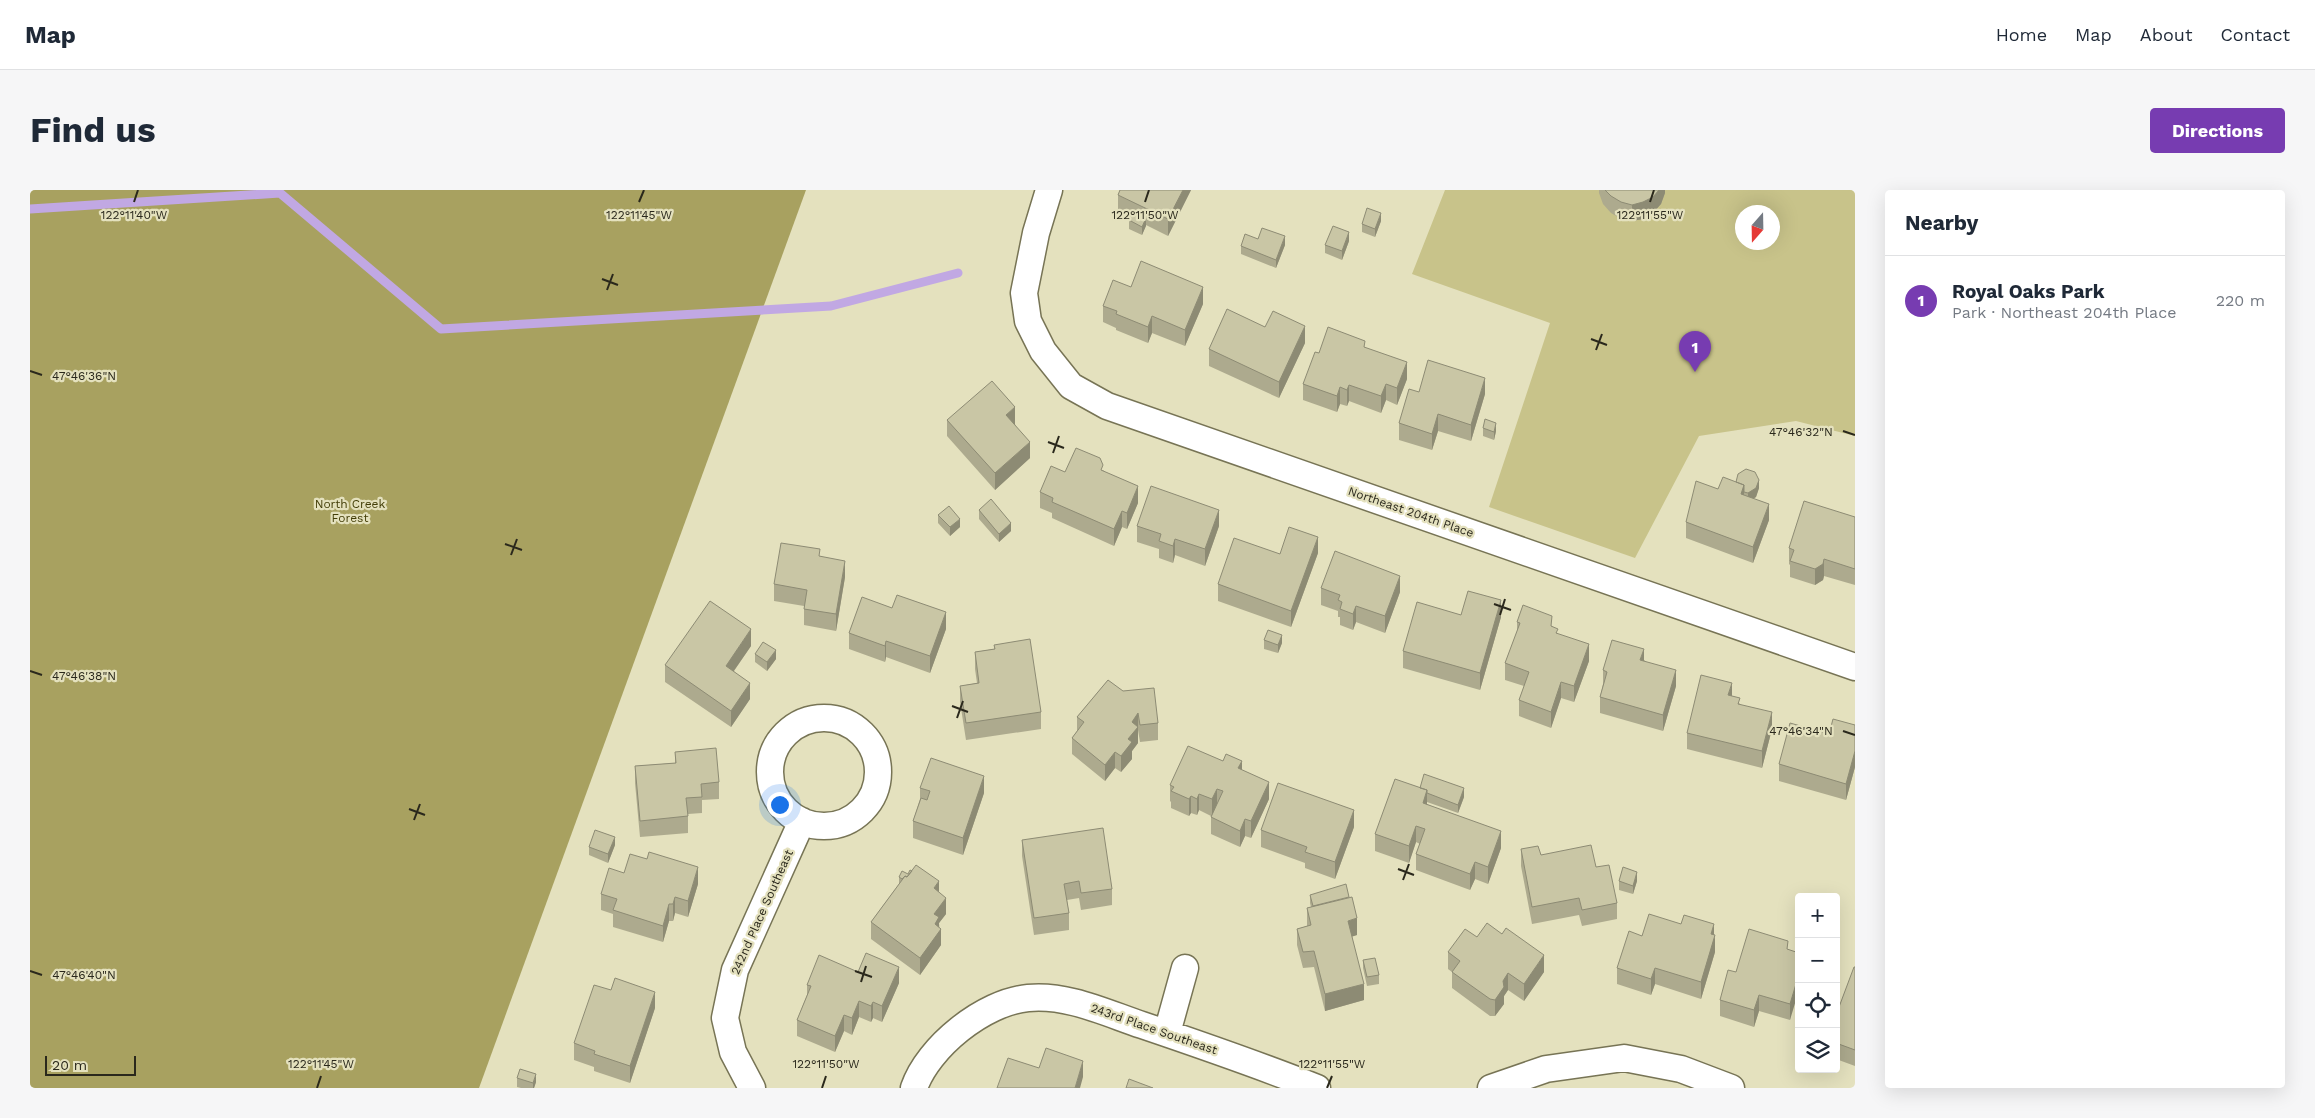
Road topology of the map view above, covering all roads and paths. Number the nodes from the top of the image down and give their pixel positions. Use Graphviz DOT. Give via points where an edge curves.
graph roads {
  1 [pos="1049,190"];
  2 [pos="1855,667"];
  3 [pos="802,821"];
  4 [pos="1185,968"];
  5 [pos="1167,1033"];
  6 [pos="752,1088"];
  7 [pos="914,1088"];
  8 [pos="1317,1088"];
  9 [pos="1492,1088"];
  10 [pos="1732,1088"];
  1 -- 2 [label="street, Northeast 204th Place" via="1024,293 1028,321 1043,351 1071,386 1106,406"];
  3 -- 3 [label="street" via="825,826 847,821 860,813 874,794 879,772 876,756 860,731 847,722 816,718 802,723 789,731 772,757 772,788 789,813"];
  3 -- 6 [label="street, 242nd Place Southeast" via="734,970 726,1018 733,1052"];
  4 -- 5 [label="street"];
  5 -- 7 [label="street, 243rd Place Southeast" via="1070,1001 1028,998 988,1010 949,1037 918,1074"];
  5 -- 8 [label="street, 243rd Place Southeast"];
  9 -- 10 [label="street" via="1546,1069 1624,1058 1680,1068"];
}
